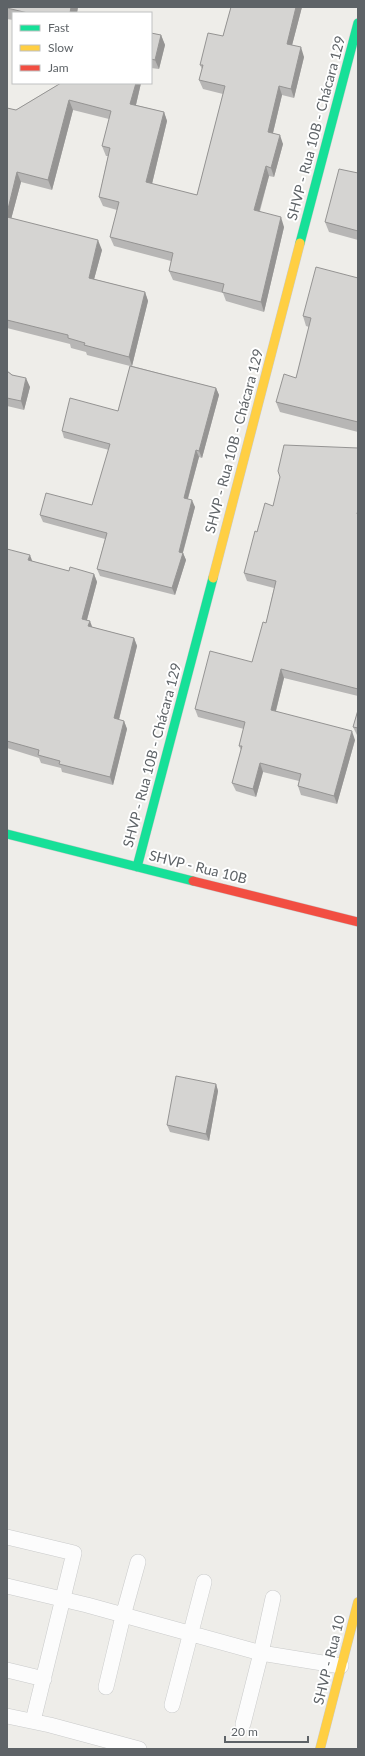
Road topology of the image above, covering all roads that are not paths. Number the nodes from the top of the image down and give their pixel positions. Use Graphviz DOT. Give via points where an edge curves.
graph roads {
  1 [pos="358,23"];
  2 [pos="7,834"];
  3 [pos="137,866"];
  4 [pos="358,922"];
  5 [pos="7,1538"];
  6 [pos="138,1562"];
  7 [pos="204,1582"];
  8 [pos="7,1586"];
  9 [pos="273,1598"];
  10 [pos="63,1600"];
  11 [pos="358,1602"];
  12 [pos="123,1616"];
  13 [pos="191,1634"];
  14 [pos="261,1653"];
  15 [pos="341,1666"];
  16 [pos="7,1670"];
  17 [pos="44,1679"];
  18 [pos="106,1687"];
  19 [pos="172,1705"];
  20 [pos="7,1716"];
  21 [pos="33,1720"];
  22 [pos="243,1724"];
  23 [pos="139,1749"];
  24 [pos="320,1749"];
  1 -- 3 [label="street, SHVP - Rua 10B - Chácara 129"];
  2 -- 3 [label="street, SHVP - Rua 10B"];
  3 -- 4 [label="street, SHVP - Rua 10B"];
  5 -- 10 [label="lane" via="74,1553"];
  6 -- 12 [label="lane"];
  7 -- 13 [label="lane"];
  8 -- 10 [label="lane"];
  9 -- 14 [label="lane"];
  10 -- 12 [label="lane"];
  10 -- 17 [label="lane"];
  11 -- 15 [label="street, SHVP - Rua 10"];
  12 -- 13 [label="lane"];
  12 -- 18 [label="lane"];
  13 -- 14 [label="lane"];
  13 -- 19 [label="lane"];
  14 -- 15 [label="lane"];
  14 -- 22 [label="lane"];
  15 -- 24 [label="street, SHVP - Rua 10"];
  16 -- 17 [label="lane"];
  17 -- 21 [label="lane"];
  20 -- 21 [label="lane"];
  21 -- 23 [label="lane"];
}
